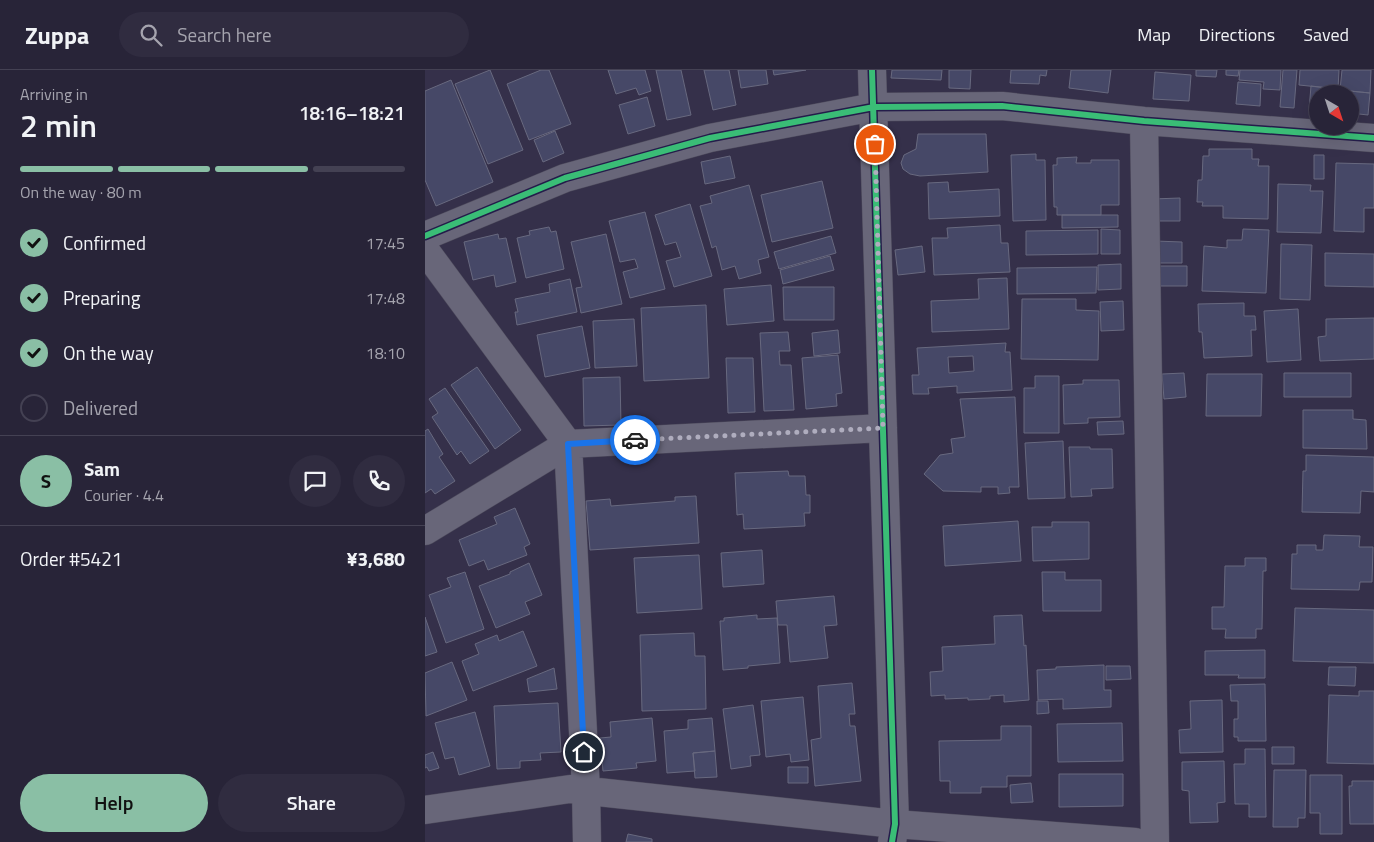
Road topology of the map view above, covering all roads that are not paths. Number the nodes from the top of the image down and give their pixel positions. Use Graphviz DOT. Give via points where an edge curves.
graph roads {
  1 [pos="872,70"];
  2 [pos="873,107"];
  3 [pos="1144,121"];
  4 [pos="1374,138"];
  5 [pos="425,236"];
  6 [pos="425,250"];
  7 [pos="883,428"];
  8 [pos="568,444"];
  9 [pos="425,531"];
  10 [pos="586,790"];
  11 [pos="425,810"];
  12 [pos="894,833"];
  13 [pos="587,842"];
  14 [pos="1135,842"];
  15 [pos="1155,842"];
  1 -- 2 [label="street"];
  2 -- 3 [label="street" via="1002,106"];
  2 -- 5 [label="street" via="710,138 565,178"];
  2 -- 7 [label="street"];
  3 -- 4 [label="street"];
  3 -- 15 [label="street"];
  6 -- 8 [label="street"];
  7 -- 8 [label="street"];
  7 -- 12 [label="street"];
  8 -- 9 [label="street"];
  8 -- 10 [label="street"];
  10 -- 11 [label="street" via="570,789"];
  10 -- 12 [label="street"];
  10 -- 13 [label="street"];
  12 -- 14 [label="street"];
}
